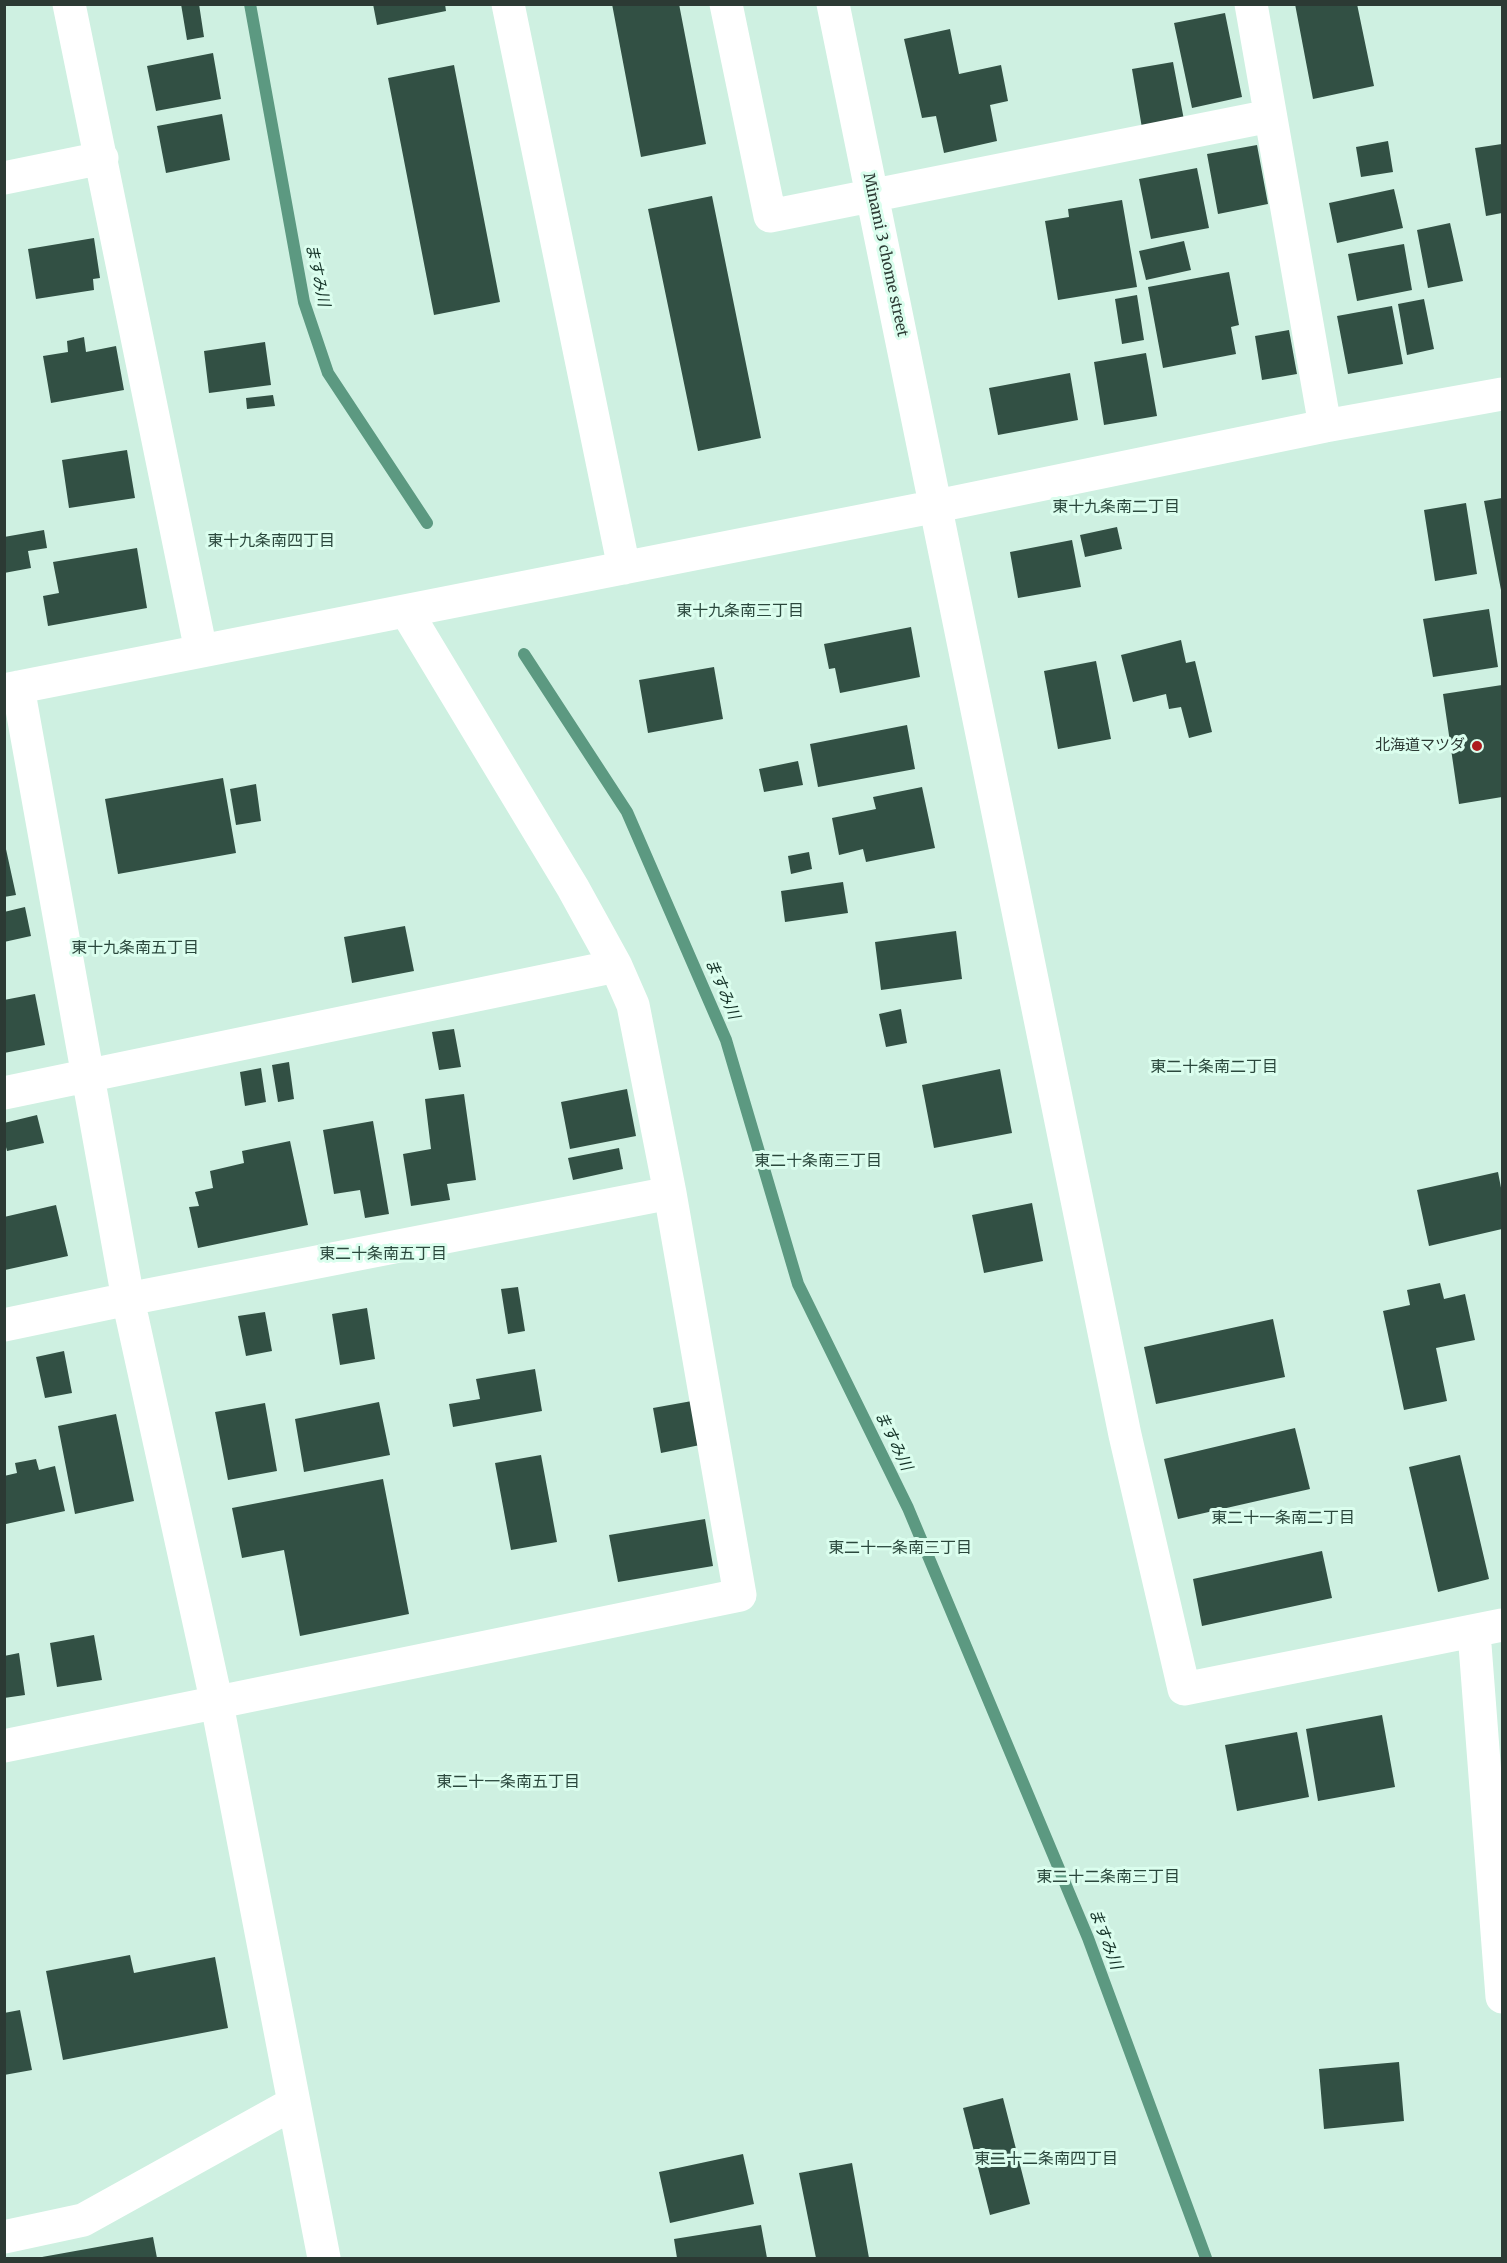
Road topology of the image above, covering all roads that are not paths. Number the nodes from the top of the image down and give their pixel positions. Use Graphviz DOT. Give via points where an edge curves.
graph roads {
  1 [pos="69,4"];
  2 [pos="508,4"];
  3 [pos="726,4"];
  4 [pos="833,4"];
  5 [pos="1251,4"];
  6 [pos="1270,116"];
  7 [pos="102,158"];
  8 [pos="4,178"];
  9 [pos="873,194"];
  10 [pos="1503,394"];
  11 [pos="1325,426"];
  12 [pos="937,506"];
  13 [pos="624,568"];
  14 [pos="406,611"];
  15 [pos="201,651"];
  16 [pos="11,689"];
  17 [pos="616,966"];
  18 [pos="88,1075"];
  19 [pos="4,1093"];
  20 [pos="670,1193"];
  21 [pos="128,1299"];
  22 [pos="4,1325"];
  23 [pos="1488,1629"];
  24 [pos="217,1704"];
  25 [pos="4,1746"];
  26 [pos="1503,1997"];
  27 [pos="294,2103"];
  28 [pos="4,2237"];
  29 [pos="324,2259"];
  1 -- 7 [label="street"];
  2 -- 13 [label="street"];
  3 -- 9 [label="street" via="770,216"];
  4 -- 9 [label="street, Minami 3 chome street"];
  5 -- 6 [label="street"];
  6 -- 9 [label="street"];
  6 -- 11 [label="street"];
  7 -- 8 [label="street"];
  7 -- 15 [label="street"];
  9 -- 12 [label="street, Minami 3 chome street"];
  10 -- 11 [label="street"];
  11 -- 12 [label="street"];
  12 -- 13 [label="street"];
  12 -- 23 [label="street, Minami 3 chome street" via="1125,1435 1184,1689"];
  13 -- 14 [label="street"];
  14 -- 15 [label="street"];
  14 -- 17 [label="street"];
  15 -- 16 [label="street"];
  16 -- 18 [label="street"];
  17 -- 18 [label="street"];
  17 -- 20 [label="street" via="633,1005"];
  18 -- 19 [label="street"];
  18 -- 21 [label="street"];
  20 -- 21 [label="street"];
  20 -- 24 [label="street" via="740,1595"];
  21 -- 22 [label="street"];
  21 -- 24 [label="street"];
  23 -- 26 [label="street"];
  24 -- 25 [label="street"];
  24 -- 27 [label="street"];
  27 -- 28 [label="street" via="83,2220"];
  27 -- 29 [label="street"];
}
